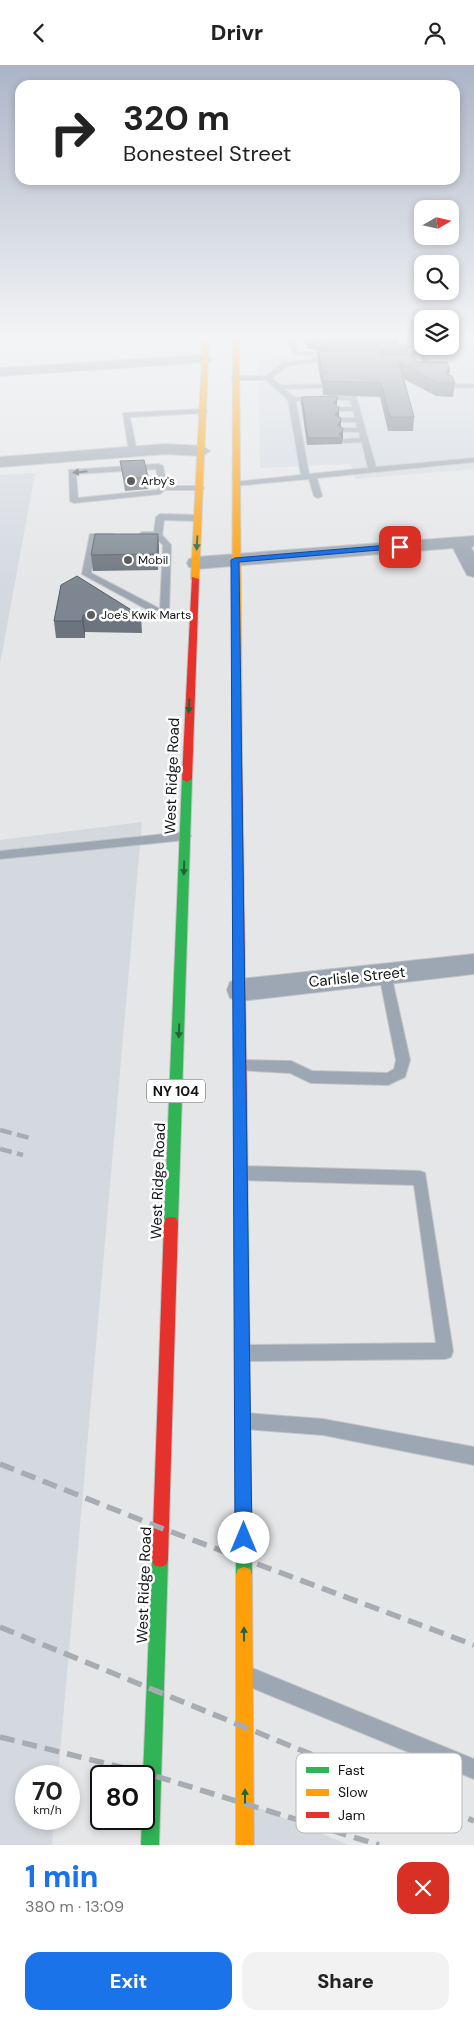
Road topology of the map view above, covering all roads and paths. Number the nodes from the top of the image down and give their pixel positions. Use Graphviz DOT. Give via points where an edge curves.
graph roads {
  1 [pos="127,420"];
  2 [pos="203,420"];
  3 [pos="235,420"];
  4 [pos="299,420"];
  5 [pos="359,420"];
  6 [pos="362,430"];
  7 [pos="342,431"];
  8 [pos="365,440"];
  9 [pos="344,441"];
  10 [pos="299,442"];
  11 [pos="309,442"];
  12 [pos="202,451"];
  13 [pos="133,452"];
  14 [pos="474,459"];
  15 [pos="0,462"];
  16 [pos="98,462"];
  17 [pos="373,470"];
  18 [pos="309,477"];
  19 [pos="236,485"];
  20 [pos="163,488"];
  21 [pos="200,488"];
  22 [pos="318,496"];
  23 [pos="198,518"];
  24 [pos="158,535"];
  25 [pos="467,541"];
  26 [pos="235,560"];
  27 [pos="196,563"];
  28 [pos="474,571"];
  29 [pos="164,615"];
  30 [pos="194,616"];
  31 [pos="185,836"];
  32 [pos="0,855"];
  33 [pos="474,965"];
  34 [pos="386,974"];
  35 [pos="240,990"];
  36 [pos="241,1066"];
  37 [pos="241,1173"];
  38 [pos="242,1353"];
  39 [pos="243,1421"];
  40 [pos="474,1456"];
  41 [pos="245,1675"];
  42 [pos="435,1753"];
  43 [pos="462,1764"];
  44 [pos="474,1769"];
  45 [pos="150,1845"];
  46 [pos="245,1845"];
  1 -- 13 [label="lane"];
  2 -- 12 [label="highway, West Ridge Road / NY 104"];
  3 -- 19 [label="highway"];
  4 -- 10 [label="lane" via="302,432"];
  5 -- 6 [label="lane"];
  6 -- 7 [label="lane"];
  6 -- 8 [label="lane"];
  8 -- 9 [label="lane"];
  8 -- 17 [label="lane"];
  10 -- 11 [label="lane"];
  10 -- 18 [label="lane"];
  12 -- 13 [label="street"];
  12 -- 21 [label="highway, West Ridge Road / NY 104"];
  13 -- 16 [label="street"];
  14 -- 17 [label="lane"];
  15 -- 16 [label="street"];
  16 -- 20 [label="lane" via="159,466"];
  16 -- 20 [label="lane, one-way" via="72,473 74,501 160,493"];
  17 -- 18 [label="lane"];
  18 -- 19 [label="lane"];
  18 -- 22 [label="lane"];
  19 -- 26 [label="highway"];
  20 -- 21 [label="lane"];
  21 -- 23 [label="highway, West Ridge Road / NY 104"];
  23 -- 24 [label="lane" via="160,517"];
  23 -- 27 [label="highway, West Ridge Road / NY 104, one-way"];
  24 -- 29 [label="lane" via="167,545"];
  24 -- 29 [label="lane" via="93,536 86,574"];
  25 -- 26 [label="street"];
  25 -- 28 [label="street"];
  26 -- 27 [label="street"];
  26 -- 35 [label="highway"];
  27 -- 30 [label="highway, West Ridge Road / NY 104"];
  29 -- 30 [label="lane"];
  30 -- 31 [label="highway, West Ridge Road / NY 104, one-way"];
  31 -- 32 [label="lane"];
  31 -- 45 [label="highway, West Ridge Road / NY 104, one-way"];
  33 -- 34 [label="street, Carlisle Street"];
  34 -- 35 [label="street, Carlisle Street"];
  34 -- 36 [label="lane" via="402,1060 400,1073 388,1079 310,1077 291,1067"];
  35 -- 36 [label="highway"];
  36 -- 37 [label="highway"];
  37 -- 38 [label="highway"];
  37 -- 38 [label="lane" via="420,1178 445,1351"];
  38 -- 39 [label="highway"];
  39 -- 40 [label="lane" via="323,1427"];
  41 -- 39 [label="highway, one-way"];
  41 -- 42 [label="lane"];
  46 -- 41 [label="highway, one-way"];
  43 -- 44 [label="lane"];
}
